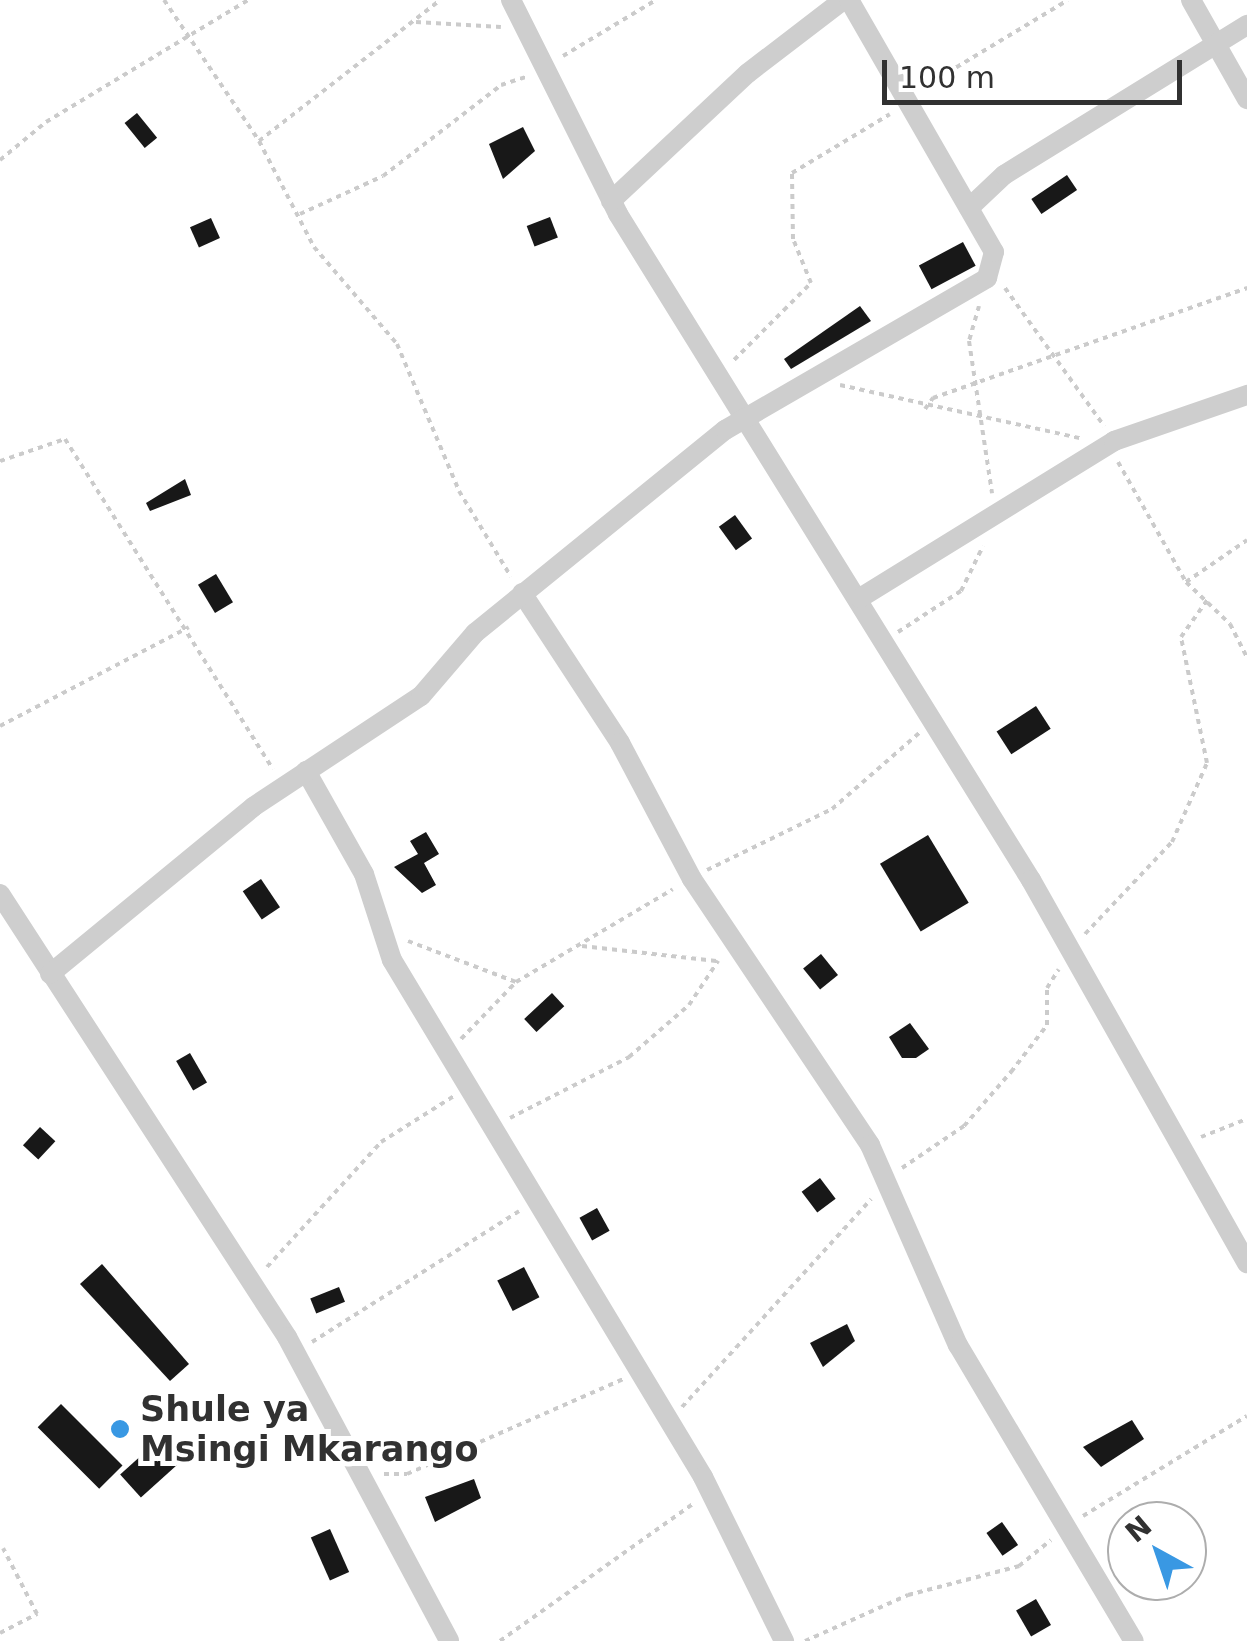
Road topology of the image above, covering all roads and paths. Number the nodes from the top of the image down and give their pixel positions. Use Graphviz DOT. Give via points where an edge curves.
graph roads {
  1 [pos="164,0"];
  2 [pos="248,0"];
  3 [pos="440,0"];
  4 [pos="511,0"];
  5 [pos="656,0"];
  6 [pos="846,0"];
  7 [pos="1068,0"];
  8 [pos="1191,0"];
  9 [pos="416,22"];
  10 [pos="1247,25"];
  11 [pos="528,29"];
  12 [pos="188,38"];
  13 [pos="1214,43"];
  14 [pos="549,66"];
  15 [pos="1247,99"];
  16 [pos="907,101"];
  17 [pos="259,141"];
  18 [pos="0,160"];
  19 [pos="612,201"];
  20 [pos="969,208"];
  21 [pos="300,214"];
  22 [pos="987,278"];
  23 [pos="1247,288"];
  24 [pos="824,373"];
  25 [pos="720,374"];
  26 [pos="974,382"];
  27 [pos="1247,395"];
  28 [pos="926,408"];
  29 [pos="979,412"];
  30 [pos="748,418"];
  31 [pos="1105,446"];
  32 [pos="0,461"];
  33 [pos="988,518"];
  34 [pos="1247,540"];
  35 [pos="1186,582"];
  36 [pos="522,593"];
  37 [pos="860,598"];
  38 [pos="1208,599"];
  39 [pos="189,627"];
  40 [pos="885,640"];
  41 [pos="931,714"];
  42 [pos="0,726"];
  43 [pos="306,771"];
  44 [pos="286,784"];
  45 [pos="692,879"];
  46 [pos="0,894"];
  47 [pos="403,937"];
  48 [pos="582,946"];
  49 [pos="1071,949"];
  50 [pos="718,961"];
  51 [pos="750,964"];
  52 [pos="50,974"];
  53 [pos="516,982"];
  54 [pos="456,1058"];
  55 [pos="474,1083"];
  56 [pos="1247,1120"];
  57 [pos="496,1124"];
  58 [pos="1184,1146"];
  59 [pos="886,1183"];
  60 [pos="538,1196"];
  61 [pos="1247,1264"];
  62 [pos="251,1286"];
  63 [pos="296,1352"];
  64 [pos="638,1372"];
  65 [pos="1247,1416"];
  66 [pos="670,1422"];
  67 [pos="359,1474"];
  68 [pos="710,1490"];
  69 [pos="1068,1526"];
  70 [pos="1,1547"];
  71 [pos="0,1633"];
  72 [pos="449,1641"];
  73 [pos="500,1641"];
  74 [pos="784,1641"];
  75 [pos="805,1641"];
  76 [pos="1134,1641"];
  1 -- 12 [label="path"];
  2 -- 12 [label="path"];
  3 -- 9 [label="path"];
  4 -- 11 [label="street"];
  5 -- 14 [label="path"];
  6 -- 16 [label="street"];
  6 -- 19 [label="street" via="748,73"];
  7 -- 16 [label="path"];
  8 -- 13 [label="street"];
  9 -- 11 [label="path"];
  9 -- 17 [label="path"];
  10 -- 13 [label="street"];
  11 -- 14 [label="street"];
  12 -- 17 [label="path"];
  12 -- 18 [label="path" via="46,122"];
  13 -- 15 [label="street"];
  13 -- 20 [label="street" via="1004,175"];
  14 -- 19 [label="street"];
  14 -- 21 [label="path" via="501,85 383,176"];
  16 -- 20 [label="street"];
  16 -- 25 [label="path" via="792,173 793,239 810,284"];
  17 -- 21 [label="path"];
  19 -- 25 [label="street"];
  20 -- 22 [label="street" via="994,252"];
  21 -- 36 [label="path" via="314,247 397,344 459,491"];
  22 -- 24 [label="street"];
  22 -- 26 [label="path" via="969,341"];
  23 -- 26 [label="path"];
  24 -- 28 [label="path" via="845,389"];
  24 -- 30 [label="street"];
  25 -- 30 [label="street"];
  26 -- 28 [label="path"];
  26 -- 29 [label="path"];
  27 -- 31 [label="street"];
  28 -- 29 [label="path"];
  29 -- 31 [label="path"];
  29 -- 33 [label="path"];
  30 -- 36 [label="street"];
  30 -- 37 [label="street"];
  31 -- 33 [label="street"];
  32 -- 39 [label="path" via="65,440"];
  33 -- 37 [label="street"];
  33 -- 40 [label="path" via="961,591"];
  34 -- 35 [label="path"];
  36 -- 43 [label="street" via="421,696"];
  36 -- 45 [label="street" via="620,744"];
  37 -- 40 [label="street"];
  38 -- 49 [label="path" via="1181,637 1207,763 1185,820"];
  39 -- 42 [label="path"];
  39 -- 44 [label="path" via="247,738"];
  40 -- 41 [label="street"];
  41 -- 45 [label="path" via="912,745 832,809"];
  41 -- 49 [label="street"];
  43 -- 44 [label="street"];
  43 -- 54 [label="street" via="364,874 392,960"];
  44 -- 52 [label="street"];
  45 -- 48 [label="path"];
  45 -- 51 [label="street"];
  46 -- 52 [label="street"];
  47 -- 53 [label="path" via="417,950"];
  48 -- 50 [label="path"];
  48 -- 53 [label="path"];
  49 -- 58 [label="street"];
  49 -- 59 [label="path" via="1046,988 1047,1025 1011,1072 964,1126"];
  50 -- 51 [label="path"];
  50 -- 57 [label="path" via="689,1005 629,1057"];
  51 -- 59 [label="street"];
  52 -- 62 [label="street"];
  53 -- 54 [label="path" via="464,1029"];
  54 -- 55 [label="street"];
  55 -- 57 [label="street"];
  55 -- 62 [label="path" via="380,1142"];
  56 -- 58 [label="path"];
  57 -- 60 [label="street"];
  58 -- 61 [label="street"];
  59 -- 66 [label="path"];
  59 -- 69 [label="street" via="958,1345"];
  60 -- 63 [label="path"];
  60 -- 64 [label="street"];
  62 -- 63 [label="street"];
  63 -- 67 [label="street"];
  64 -- 66 [label="street"];
  64 -- 67 [label="path" via="408,1474"];
  65 -- 69 [label="path"];
  66 -- 68 [label="street"];
  67 -- 72 [label="street"];
  68 -- 73 [label="path"];
  68 -- 74 [label="street"];
  69 -- 75 [label="path" via="1019,1566 908,1595"];
  69 -- 76 [label="street"];
  70 -- 71 [label="path" via="37,1614"];
}
